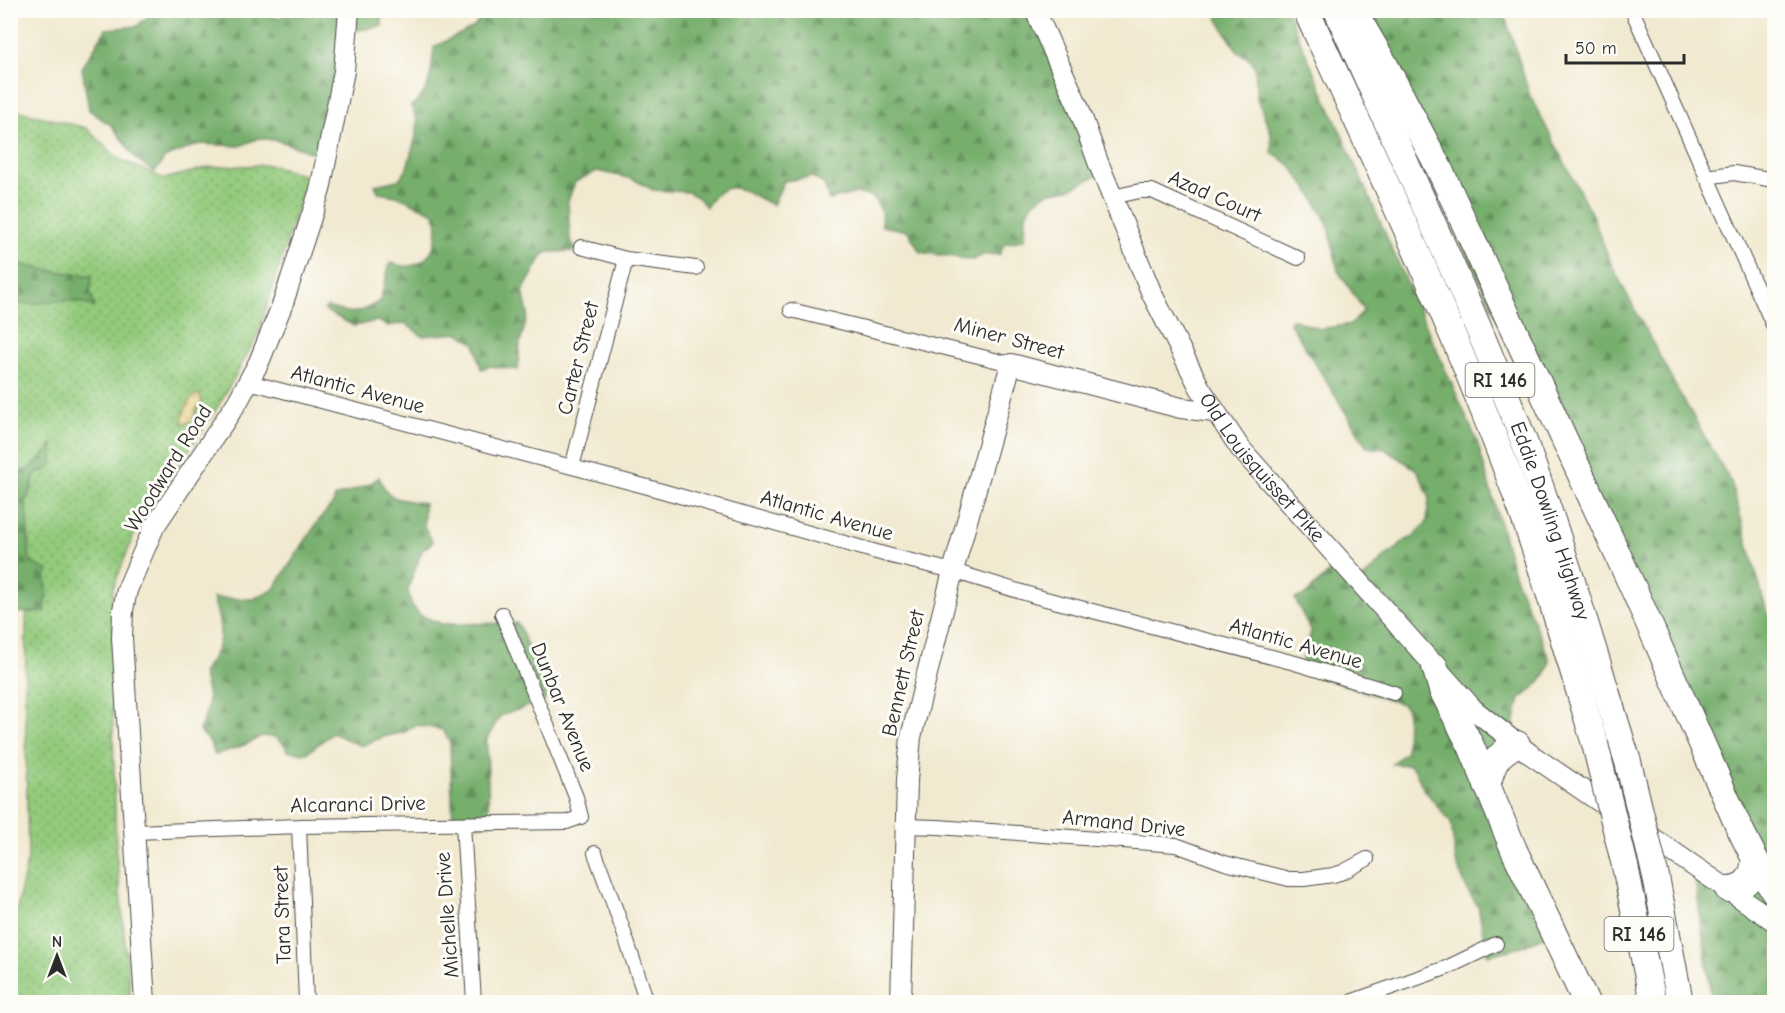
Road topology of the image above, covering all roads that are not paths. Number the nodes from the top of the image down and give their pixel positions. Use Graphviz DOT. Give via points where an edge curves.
graph roads {
  1 [pos="349,10"];
  2 [pos="1035,10"];
  3 [pos="1306,10"];
  4 [pos="1336,10"];
  5 [pos="1353,10"];
  6 [pos="1632,10"];
  7 [pos="1706,177"];
  8 [pos="1774,180"];
  9 [pos="1112,197"];
  10 [pos="581,247"];
  11 [pos="1298,258"];
  12 [pos="626,259"];
  13 [pos="696,268"];
  14 [pos="791,310"];
  15 [pos="1774,327"];
  16 [pos="1011,364"];
  17 [pos="249,382"];
  18 [pos="1214,412"];
  19 [pos="572,467"];
  20 [pos="953,571"];
  21 [pos="502,614"];
  22 [pos="1435,667"];
  23 [pos="1394,693"];
  24 [pos="1516,744"];
  25 [pos="1487,786"];
  26 [pos="581,817"];
  27 [pos="463,825"];
  28 [pos="299,826"];
  29 [pos="905,826"];
  30 [pos="134,832"];
  31 [pos="595,853"];
  32 [pos="1367,859"];
  33 [pos="1755,859"];
  34 [pos="1728,889"];
  35 [pos="1774,891"];
  36 [pos="1774,921"];
  37 [pos="1496,944"];
  38 [pos="145,1002"];
  39 [pos="306,1002"];
  40 [pos="474,1002"];
  41 [pos="646,1002"];
  42 [pos="901,1002"];
  43 [pos="1350,1002"];
  44 [pos="1586,1002"];
  45 [pos="1653,1002"];
  46 [pos="1680,1002"];
  1 -- 17 [label="street, Woodward Road" via="344,71 320,190 279,314"];
  2 -- 9 [label="street, Old Louisquisset Pike" via="1078,106"];
  3 -- 45 [label="highway, Eddie Dowling Highway / RI 146, bridge" via="1442,312 1499,450 1545,578 1595,744"];
  4 -- 46 [label="highway, Eddie Dowling Highway / RI 146, bridge" via="1453,267 1516,419 1575,587 1628,762 1656,877"];
  5 -- 33 [label="highway" via="1439,168"];
  6 -- 7 [label="street"];
  7 -- 8 [label="street" via="1734,173"];
  7 -- 15 [label="street"];
  9 -- 11 [label="street, Azad Court" via="1152,191"];
  9 -- 18 [label="street, Old Louisquisset Pike" via="1152,294"];
  10 -- 12 [label="street"];
  12 -- 13 [label="street"];
  12 -- 19 [label="street, Carter Street"];
  14 -- 16 [label="street, Miner Street"];
  16 -- 18 [label="street, Miner Street" via="1181,408"];
  16 -- 20 [label="street, Bennett Street"];
  17 -- 19 [label="street, Atlantic Avenue"];
  17 -- 30 [label="street, Woodward Road" via="154,527 124,602 122,638"];
  18 -- 22 [label="street, Old Louisquisset Pike" via="1240,448"];
  19 -- 20 [label="street, Atlantic Avenue"];
  20 -- 23 [label="street, Atlantic Avenue"];
  20 -- 29 [label="street, Bennett Street" via="911,737"];
  21 -- 26 [label="street, Dunbar Avenue" via="564,765"];
  22 -- 24 [label="street, Old Louisquisset Pike" via="1473,709"];
  22 -- 25 [label="highway"];
  24 -- 25 [label="highway" via="1498,758"];
  24 -- 34 [label="street, Old Louisquisset Pike"];
  25 -- 44 [label="highway"];
  26 -- 27 [label="street, Alcaranci Drive" via="567,822"];
  27 -- 28 [label="street, Alcaranci Drive"];
  27 -- 40 [label="street, Michelle Drive"];
  28 -- 30 [label="street, Alcaranci Drive"];
  28 -- 39 [label="street, Tara Street"];
  29 -- 32 [label="street, Armand Drive" via="1176,845 1289,879 1333,875"];
  29 -- 42 [label="street, Bennett Street"];
  30 -- 38 [label="street, Woodward Road"];
  31 -- 41 [label="street"];
  33 -- 34 [label="highway" via="1753,875 1737,888"];
  33 -- 35 [label="highway"];
  34 -- 36 [label="street, Old Louisquisset Pike"];
  37 -- 43 [label="street" via="1446,968"];
}
